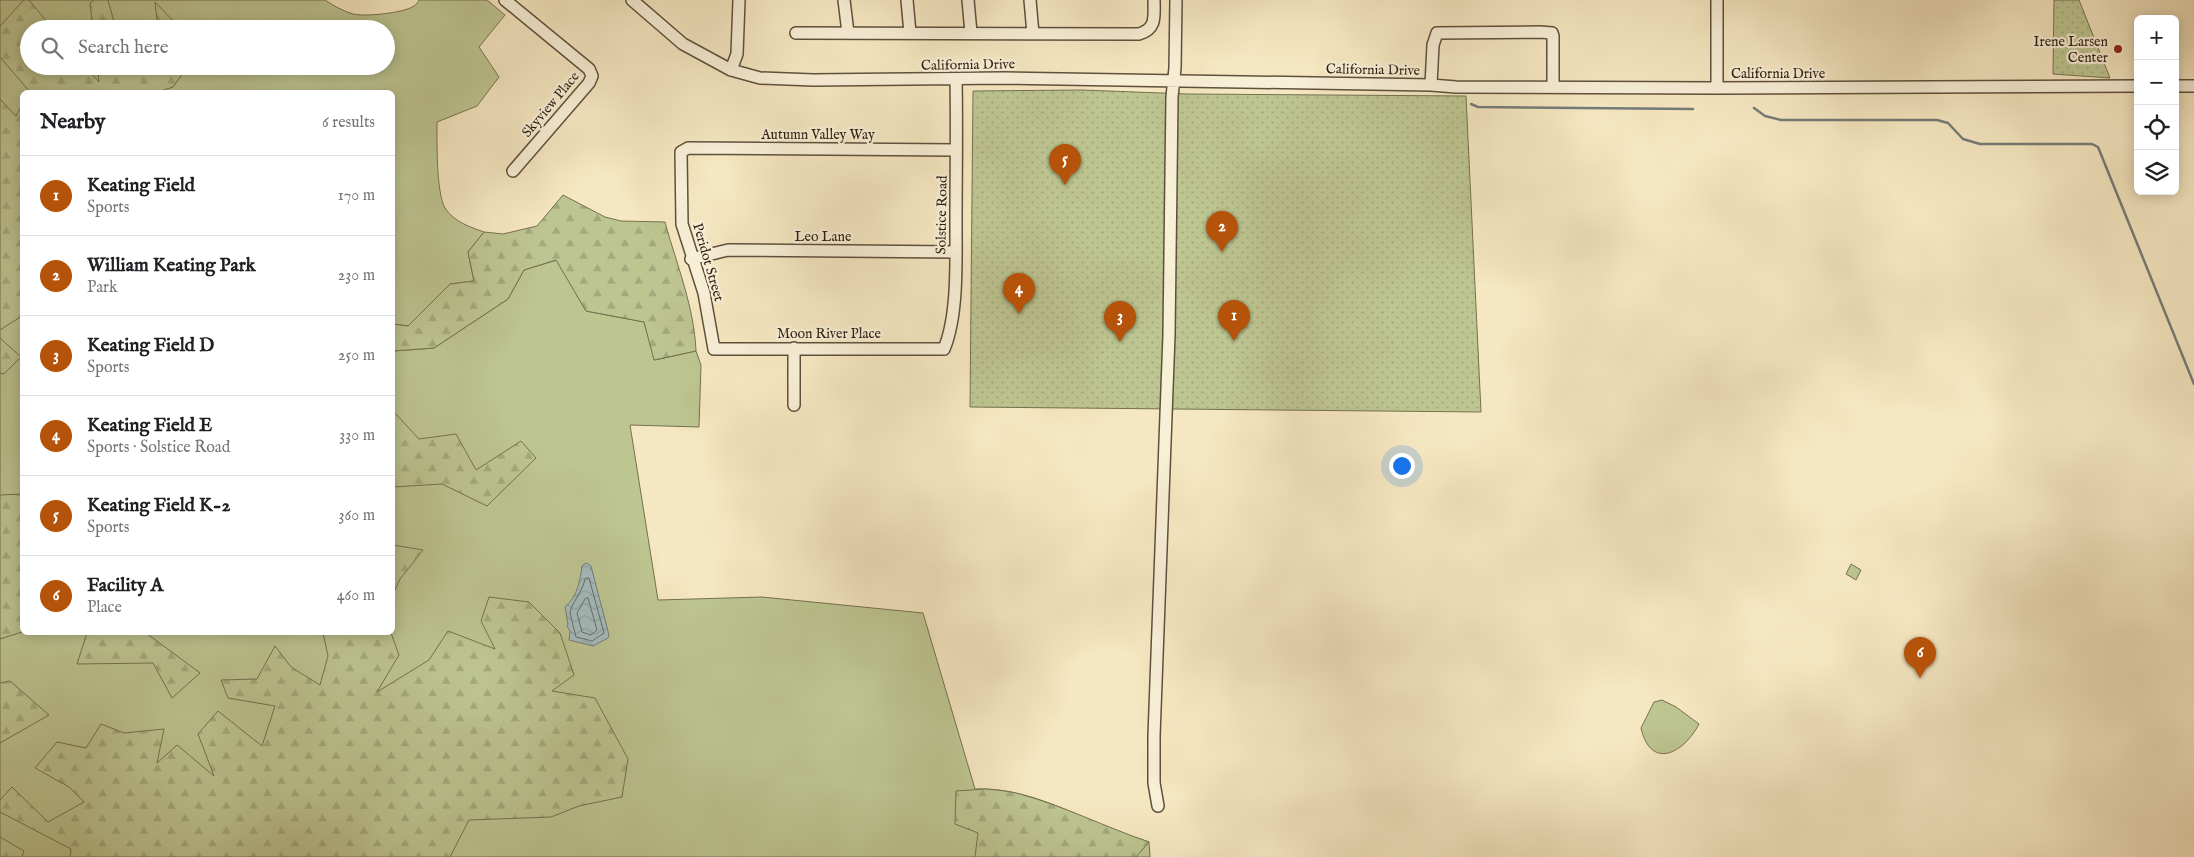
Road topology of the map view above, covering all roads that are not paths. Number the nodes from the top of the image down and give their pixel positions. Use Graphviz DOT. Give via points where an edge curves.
graph roads {
  1 [pos="505,0"];
  2 [pos="632,0"];
  3 [pos="739,0"];
  4 [pos="844,0"];
  5 [pos="907,0"];
  6 [pos="968,0"];
  7 [pos="1030,0"];
  8 [pos="1154,0"];
  9 [pos="1176,0"];
  10 [pos="1717,0"];
  11 [pos="796,33"];
  12 [pos="848,33"];
  13 [pos="910,34"];
  14 [pos="972,34"];
  15 [pos="1034,34"];
  16 [pos="731,70"];
  17 [pos="956,79"];
  18 [pos="1174,80"];
  19 [pos="1431,85"];
  20 [pos="2134,86"];
  21 [pos="2179,86"];
  22 [pos="2194,86"];
  23 [pos="1553,88"];
  24 [pos="1717,88"];
  25 [pos="956,150"];
  26 [pos="681,152"];
  27 [pos="513,171"];
  28 [pos="956,252"];
  29 [pos="692,259"];
  30 [pos="714,348"];
  31 [pos="794,348"];
  32 [pos="944,349"];
  33 [pos="794,405"];
  34 [pos="1158,806"];
  1 -- 27 [label="street, Skyview Place" via="589,69 592,76"];
  2 -- 16 [label="street, California Drive" via="674,37"];
  3 -- 16 [label="street" via="737,54"];
  4 -- 12 [label="street"];
  5 -- 13 [label="street"];
  6 -- 14 [label="street"];
  7 -- 15 [label="street"];
  8 -- 15 [label="street" via="1154,18 1148,32"];
  9 -- 18 [label="street"];
  10 -- 24 [label="street"];
  11 -- 12 [label="street"];
  12 -- 13 [label="street"];
  13 -- 14 [label="street"];
  14 -- 15 [label="street"];
  16 -- 17 [label="street, California Drive" via="760,78 783,79"];
  17 -- 18 [label="street, California Drive"];
  17 -- 25 [label="street, Solstice Road"];
  18 -- 19 [label="street, California Drive"];
  18 -- 34 [label="street" via="1169,335 1154,736 1154,783"];
  19 -- 23 [label="street, California Drive"];
  19 -- 23 [label="street" via="1433,45 1437,33 1540,32 1552,33 1553,36"];
  20 -- 24 [label="street, California Drive"];
  21 -- 22 [label="street"];
  23 -- 24 [label="street, California Drive"];
  25 -- 26 [label="street, Autumn Valley Way" via="688,148"];
  25 -- 28 [label="street, Solstice Road"];
  26 -- 29 [label="street, Peridot Street" via="682,224"];
  28 -- 29 [label="street, Leo Lane" via="728,250"];
  28 -- 32 [label="street, Solstice Road" via="950,335"];
  29 -- 30 [label="street, Peridot Street" via="704,294"];
  30 -- 31 [label="street, Moon River Place"];
  31 -- 32 [label="street, Moon River Place"];
  31 -- 33 [label="street"];
}
